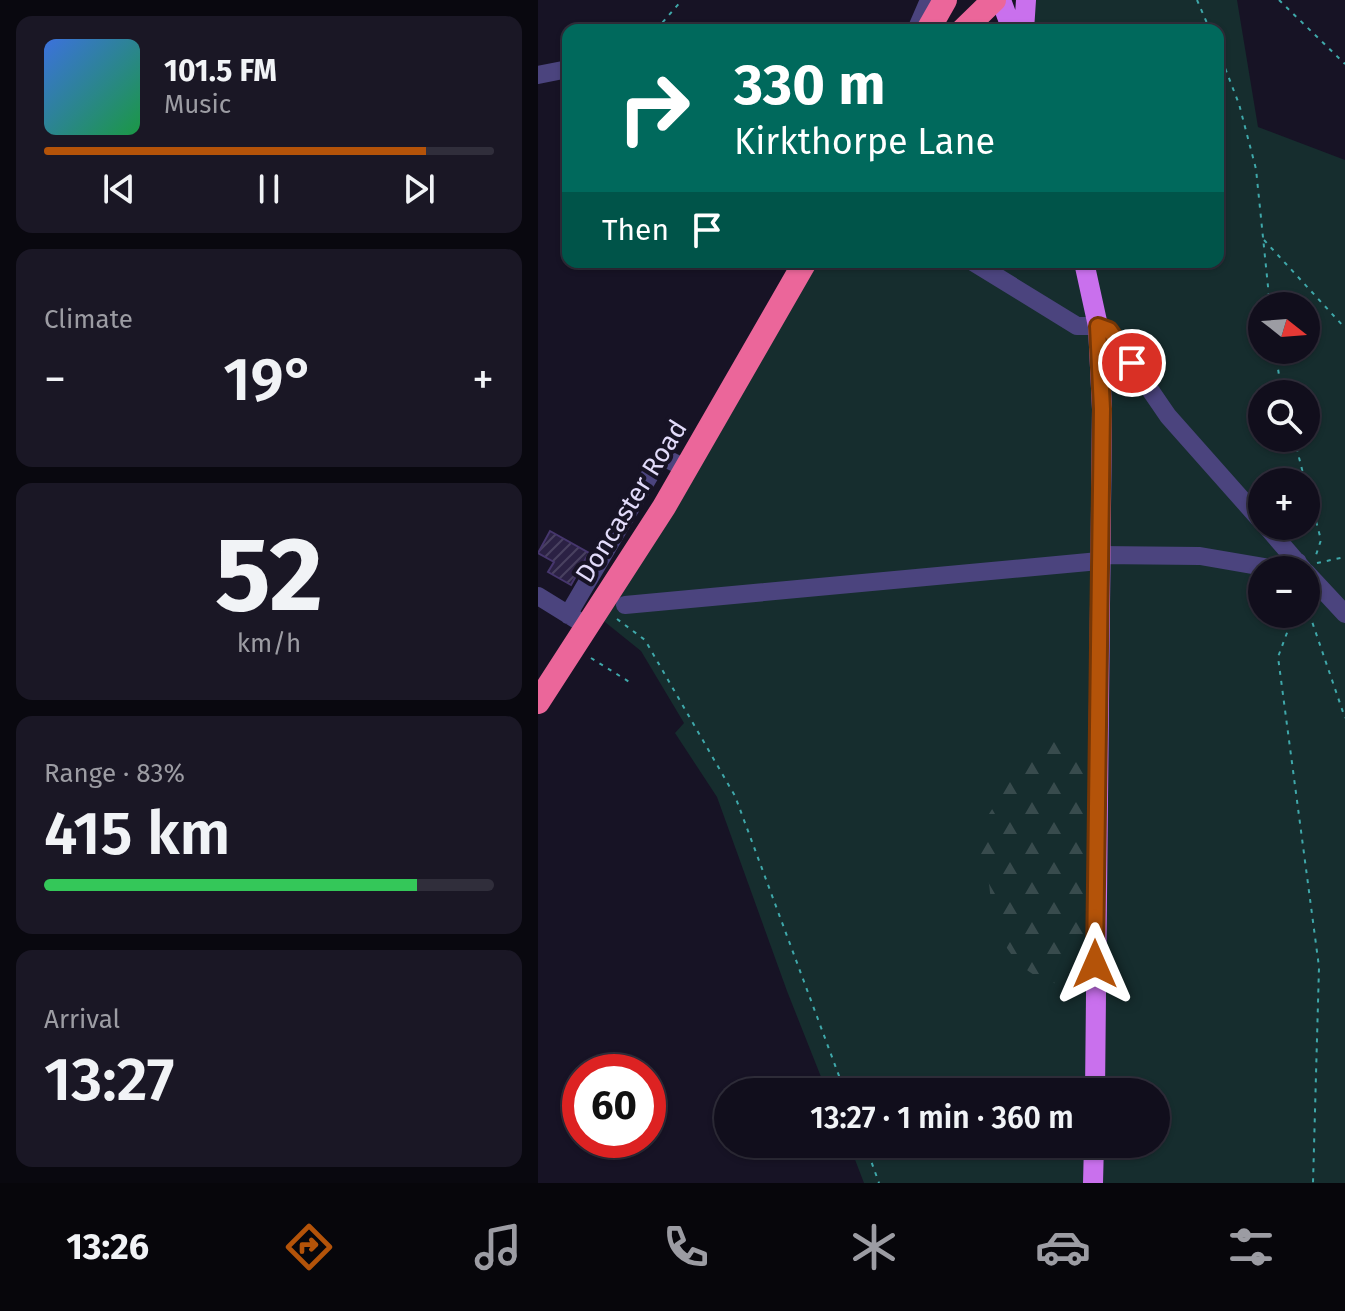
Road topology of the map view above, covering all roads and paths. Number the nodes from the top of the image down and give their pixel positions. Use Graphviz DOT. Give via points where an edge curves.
graph roads {
  1 [pos="682,0"];
  2 [pos="929,0"];
  3 [pos="945,0"];
  4 [pos="994,0"];
  5 [pos="1001,0"];
  6 [pos="1026,0"];
  7 [pos="1197,0"];
  8 [pos="1279,0"];
  9 [pos="661,24"];
  10 [pos="919,24"];
  11 [pos="931,24"];
  12 [pos="969,24"];
  13 [pos="1010,24"];
  14 [pos="1024,24"];
  15 [pos="1207,24"];
  16 [pos="1345,64"];
  17 [pos="1224,65"];
  18 [pos="562,70"];
  19 [pos="538,75"];
  20 [pos="1263,239"];
  21 [pos="793,268"];
  22 [pos="801,268"];
  23 [pos="983,268"];
  24 [pos="1085,268"];
  25 [pos="1269,292"];
  26 [pos="1098,326"];
  27 [pos="765,327"];
  28 [pos="1345,328"];
  29 [pos="1248,506"];
  30 [pos="1320,536"];
  31 [pos="1278,540"];
  32 [pos="1292,556"];
  33 [pos="1345,557"];
  34 [pos="1099,558"];
  35 [pos="1248,564"];
  36 [pos="1320,587"];
  37 [pos="538,596"];
  38 [pos="621,612"];
  39 [pos="1345,614"];
  40 [pos="577,620"];
  41 [pos="1289,628"];
  42 [pos="1314,628"];
  43 [pos="573,647"];
  44 [pos="631,683"];
  45 [pos="538,702"];
  46 [pos="1345,718"];
  47 [pos="840,1078"];
  48 [pos="1095,1078"];
  49 [pos="870,1158"];
  50 [pos="1094,1158"];
  51 [pos="879,1183"];
  52 [pos="1093,1183"];
  53 [pos="1313,1183"];
  1 -- 9 [label="path"];
  2 -- 10 [label="street"];
  3 -- 11 [label="highway"];
  4 -- 12 [label="highway"];
  5 -- 13 [label="main road"];
  6 -- 14 [label="main road"];
  7 -- 15 [label="path"];
  8 -- 16 [label="path"];
  17 -- 20 [label="path" via="1256,169"];
  18 -- 19 [label="street"];
  20 -- 25 [label="path"];
  20 -- 28 [label="path"];
  21 -- 27 [label="highway, Doncaster Road"];
  22 -- 27 [label="highway, Doncaster Road"];
  23 -- 26 [label="street" via="1077,326"];
  24 -- 26 [label="main road"];
  26 -- 29 [label="street" via="1109,330 1168,416"];
  26 -- 34 [label="main road"];
  27 -- 40 [label="highway, Doncaster Road" via="687,469"];
  30 -- 33 [label="path" via="1312,564"];
  31 -- 32 [label="street"];
  34 -- 35 [label="street" via="1200,556"];
  34 -- 38 [label="street"];
  34 -- 48 [label="main road"];
  36 -- 39 [label="street"];
  37 -- 40 [label="street"];
  38 -- 47 [label="path" via="645,640 735,796"];
  40 -- 43 [label="highway, Doncaster Road"];
  41 -- 53 [label="path" via="1278,657 1319,967"];
  42 -- 46 [label="path"];
  43 -- 44 [label="path"];
  43 -- 45 [label="highway, Doncaster Road"];
  49 -- 51 [label="path"];
  50 -- 52 [label="main road"];
}
